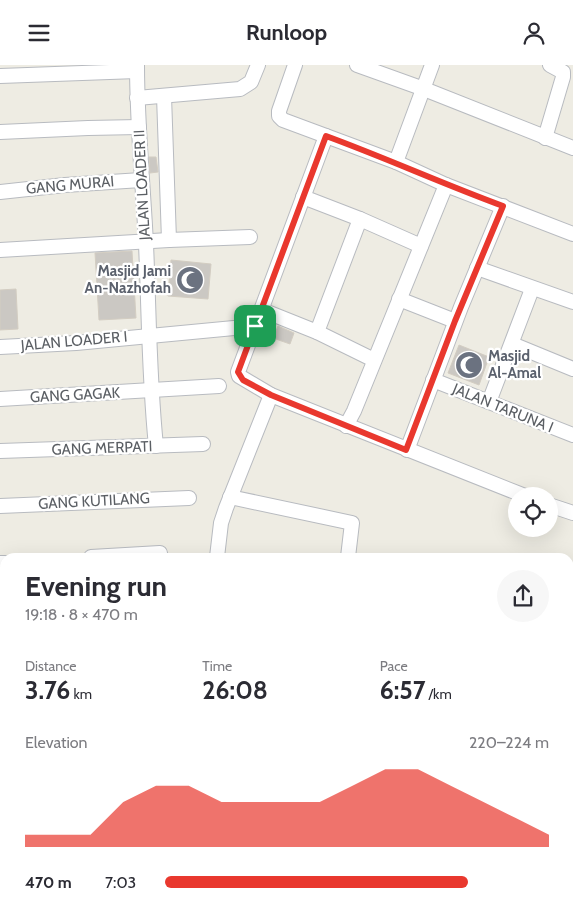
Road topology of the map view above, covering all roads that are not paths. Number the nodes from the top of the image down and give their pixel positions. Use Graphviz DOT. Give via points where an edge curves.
graph roads {
  1 [pos="258,65"];
  2 [pos="295,65"];
  3 [pos="357,65"];
  4 [pos="432,65"];
  5 [pos="550,65"];
  6 [pos="137,68"];
  7 [pos="0,76"];
  8 [pos="424,89"];
  9 [pos="164,96"];
  10 [pos="137,98"];
  11 [pos="139,127"];
  12 [pos="0,132"];
  13 [pos="326,136"];
  14 [pos="545,138"];
  15 [pos="573,148"];
  16 [pos="396,162"];
  17 [pos="141,180"];
  18 [pos="446,185"];
  19 [pos="0,192"];
  20 [pos="302,197"];
  21 [pos="503,206"];
  22 [pos="360,219"];
  23 [pos="573,234"];
  24 [pos="250,237"];
  25 [pos="169,240"];
  26 [pos="146,242"];
  27 [pos="420,246"];
  28 [pos="0,250"];
  29 [pos="477,269"];
  30 [pos="532,289"];
  31 [pos="399,299"];
  32 [pos="573,302"];
  33 [pos="262,310"];
  34 [pos="455,321"];
  35 [pos="255,326"];
  36 [pos="317,333"];
  37 [pos="148,335"];
  38 [pos="512,343"];
  39 [pos="0,347"];
  40 [pos="374,360"];
  41 [pos="573,369"];
  42 [pos="433,380"];
  43 [pos="219,386"];
  44 [pos="150,390"];
  45 [pos="271,395"];
  46 [pos="0,399"];
  47 [pos="489,402"];
  48 [pos="346,425"];
  49 [pos="573,435"];
  50 [pos="203,444"];
  51 [pos="156,446"];
  52 [pos="406,450"];
  53 [pos="0,451"];
  54 [pos="508,489"];
  55 [pos="230,497"];
  56 [pos="189,498"];
  57 [pos="0,506"];
  58 [pos="558,508"];
  59 [pos="573,513"];
  60 [pos="217,553"];
  61 [pos="348,553"];
  1 -- 9 [label="street" via="251,82 240,89"];
  2 -- 13 [label="street" via="279,116"];
  3 -- 8 [label="street"];
  4 -- 8 [label="street"];
  5 -- 14 [label="street" via="563,72 563,77"];
  6 -- 7 [label="street"];
  6 -- 10 [label="street, JALAN LOADER II"];
  8 -- 14 [label="street"];
  8 -- 16 [label="street"];
  9 -- 10 [label="street"];
  9 -- 25 [label="street"];
  10 -- 11 [label="street, JALAN LOADER II"];
  11 -- 12 [label="street"];
  11 -- 17 [label="street, JALAN LOADER II"];
  13 -- 16 [label="street"];
  13 -- 20 [label="street"];
  14 -- 15 [label="street"];
  16 -- 18 [label="street"];
  17 -- 19 [label="street, GANG MURAI"];
  17 -- 26 [label="street, JALAN LOADER II"];
  18 -- 21 [label="street"];
  18 -- 27 [label="street"];
  20 -- 22 [label="street"];
  20 -- 33 [label="street"];
  21 -- 23 [label="street"];
  21 -- 29 [label="street"];
  22 -- 27 [label="street"];
  22 -- 36 [label="street"];
  24 -- 25 [label="street"];
  25 -- 26 [label="street"];
  26 -- 28 [label="street"];
  26 -- 37 [label="street, JALAN LOADER II"];
  27 -- 31 [label="street"];
  29 -- 30 [label="street"];
  29 -- 34 [label="street"];
  30 -- 32 [label="street"];
  30 -- 38 [label="street"];
  31 -- 34 [label="street"];
  31 -- 40 [label="street"];
  33 -- 35 [label="street"];
  33 -- 36 [label="street"];
  34 -- 42 [label="street"];
  35 -- 37 [label="street, JALAN LOADER I"];
  35 -- 45 [label="street" via="238,372 243,380"];
  36 -- 40 [label="street"];
  37 -- 39 [label="street, JALAN LOADER I"];
  37 -- 44 [label="street, JALAN LOADER II"];
  38 -- 41 [label="street"];
  38 -- 47 [label="street"];
  40 -- 48 [label="street"];
  42 -- 47 [label="street, JALAN TARUNA I"];
  42 -- 52 [label="street"];
  43 -- 44 [label="street, GANG GAGAK"];
  44 -- 46 [label="street, GANG GAGAK"];
  44 -- 51 [label="street, JALAN LOADER II"];
  45 -- 48 [label="street"];
  45 -- 55 [label="street"];
  47 -- 49 [label="street, JALAN TARUNA I"];
  48 -- 52 [label="street"];
  50 -- 51 [label="street, GANG MERPATI"];
  51 -- 53 [label="street, GANG MERPATI"];
  52 -- 54 [label="street"];
  55 -- 60 [label="street" via="221,523"];
  55 -- 61 [label="street" via="352,523"];
  56 -- 57 [label="street, GANG KUTILANG"];
  58 -- 59 [label="street"];
}
